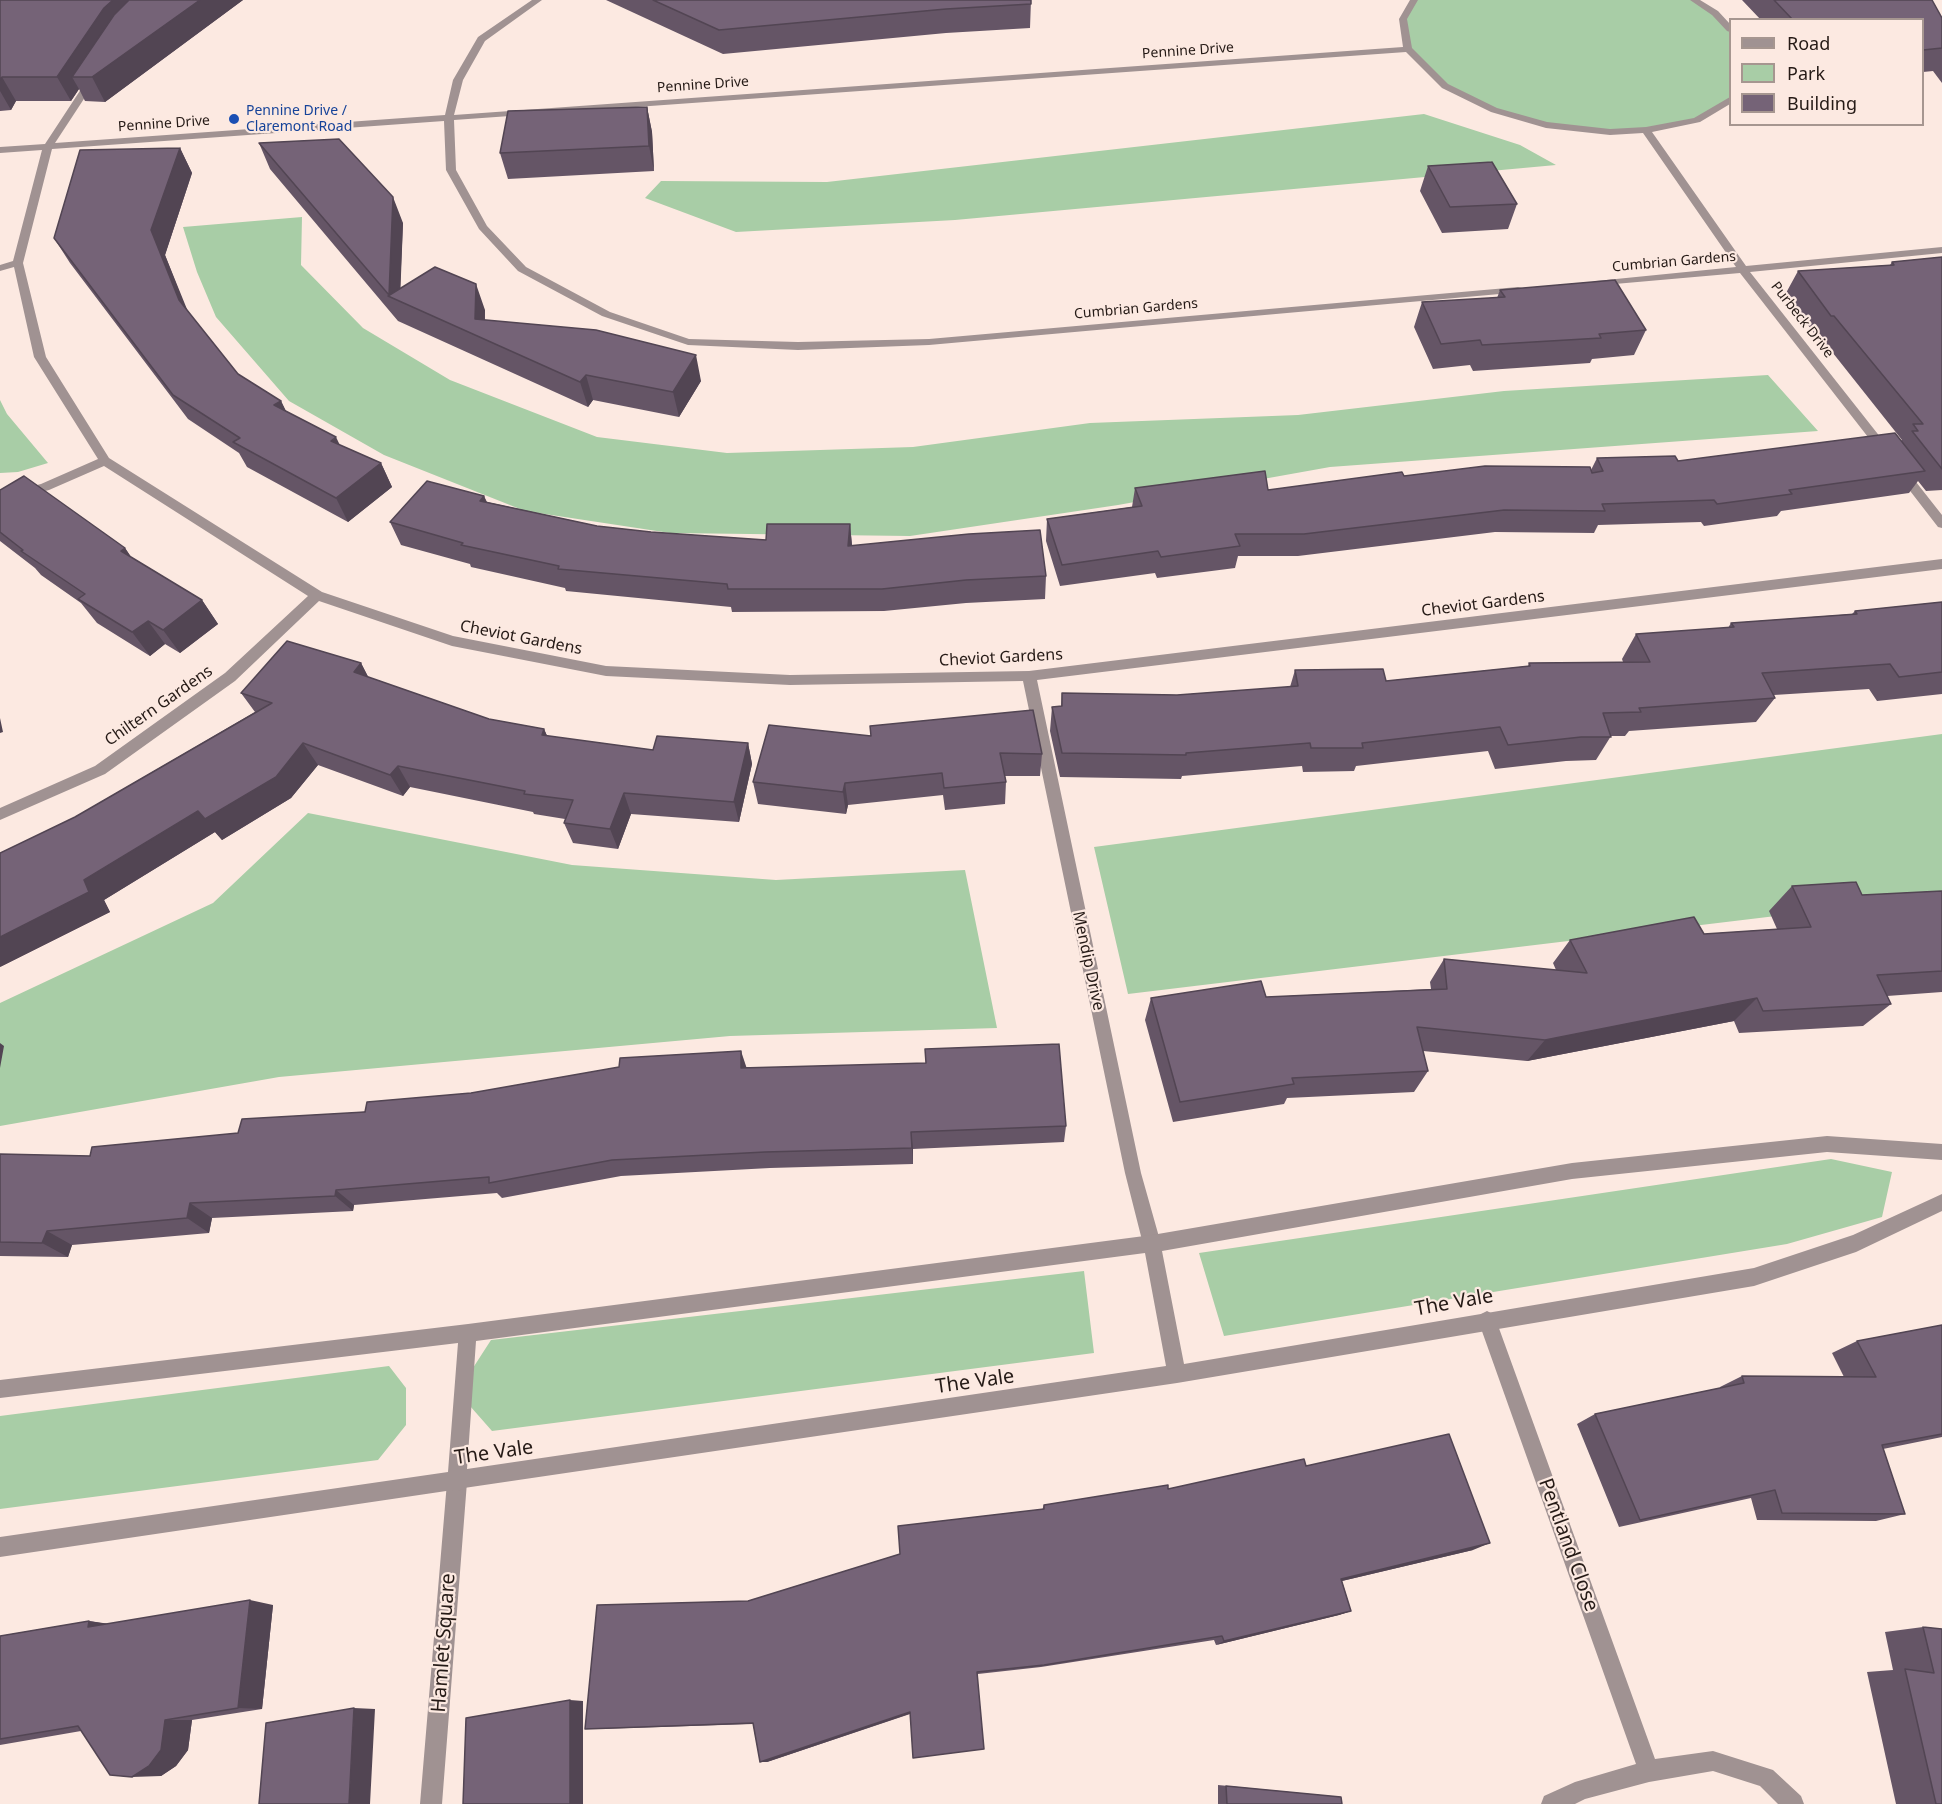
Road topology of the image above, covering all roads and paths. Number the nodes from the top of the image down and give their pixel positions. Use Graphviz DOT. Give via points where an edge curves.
graph roads {
  1 [pos="538,0"];
  2 [pos="1414,0"];
  3 [pos="1694,0"];
  4 [pos="1729,27"];
  5 [pos="1408,49"];
  6 [pos="101,66"];
  7 [pos="1729,101"];
  8 [pos="449,117"];
  9 [pos="1646,130"];
  10 [pos="48,146"];
  11 [pos="0,150"];
  12 [pos="1942,250"];
  13 [pos="18,263"];
  14 [pos="0,268"];
  15 [pos="1744,270"];
  16 [pos="1579,285"];
  17 [pos="1532,289"];
  18 [pos="105,461"];
  19 [pos="0,493"];
  20 [pos="1942,524"];
  21 [pos="1942,564"];
  22 [pos="317,595"];
  23 [pos="1029,676"];
  24 [pos="0,814"];
  25 [pos="1942,1152"];
  26 [pos="1942,1202"];
  27 [pos="1152,1244"];
  28 [pos="1487,1320"];
  29 [pos="468,1333"];
  30 [pos="1177,1374"];
  31 [pos="0,1389"];
  32 [pos="457,1482"];
  33 [pos="0,1547"];
  34 [pos="1649,1771"];
  35 [pos="431,1804"];
  36 [pos="1552,1804"];
  37 [pos="1793,1804"];
  1 -- 8 [label="street, Cumbrian Gardens" via="481,39 458,80"];
  2 -- 5 [label="street" via="1403,19"];
  3 -- 4 [label="street"];
  5 -- 8 [label="street, Pennine Drive"];
  5 -- 9 [label="street" via="1445,86 1494,110 1546,125 1610,132"];
  6 -- 10 [label="street, Cheviot Gardens"];
  7 -- 9 [label="street" via="1696,120"];
  8 -- 10 [label="street, Pennine Drive"];
  8 -- 17 [label="street, Cumbrian Gardens" via="451,170 483,227 522,269 606,314 688,342 798,346 929,342"];
  9 -- 15 [label="street, Purbeck Drive"];
  10 -- 11 [label="street, Pennine Drive"];
  10 -- 13 [label="street, Cheviot Gardens"];
  12 -- 15 [label="street, Cumbrian Gardens"];
  13 -- 14 [label="street"];
  13 -- 18 [label="street, Cheviot Gardens" via="40,357"];
  15 -- 16 [label="street, Cumbrian Gardens"];
  15 -- 20 [label="street, Purbeck Drive"];
  18 -- 19 [label="street" via="45,487 18,494"];
  18 -- 22 [label="street, Cheviot Gardens"];
  21 -- 23 [label="street, Cheviot Gardens"];
  22 -- 23 [label="street, Cheviot Gardens" via="452,641 606,671 790,680"];
  22 -- 24 [label="street, Chiltern Gardens" via="230,677 100,770"];
  23 -- 27 [label="street, Mendip Drive" via="1130,1161"];
  25 -- 27 [label="street" via="1827,1144 1572,1171"];
  26 -- 28 [label="street, The Vale" via="1856,1243 1754,1277"];
  27 -- 29 [label="street"];
  27 -- 30 [label="street, Mendip Drive"];
  28 -- 30 [label="street, The Vale"];
  28 -- 34 [label="street, Pentland Close"];
  29 -- 31 [label="street"];
  29 -- 32 [label="street, Hamlet Square"];
  30 -- 32 [label="street, The Vale"];
  32 -- 33 [label="street, The Vale"];
  32 -- 35 [label="street, Hamlet Square"];
  34 -- 36 [label="street" via="1582,1789"];
  34 -- 37 [label="street" via="1713,1761 1766,1777"];
}
